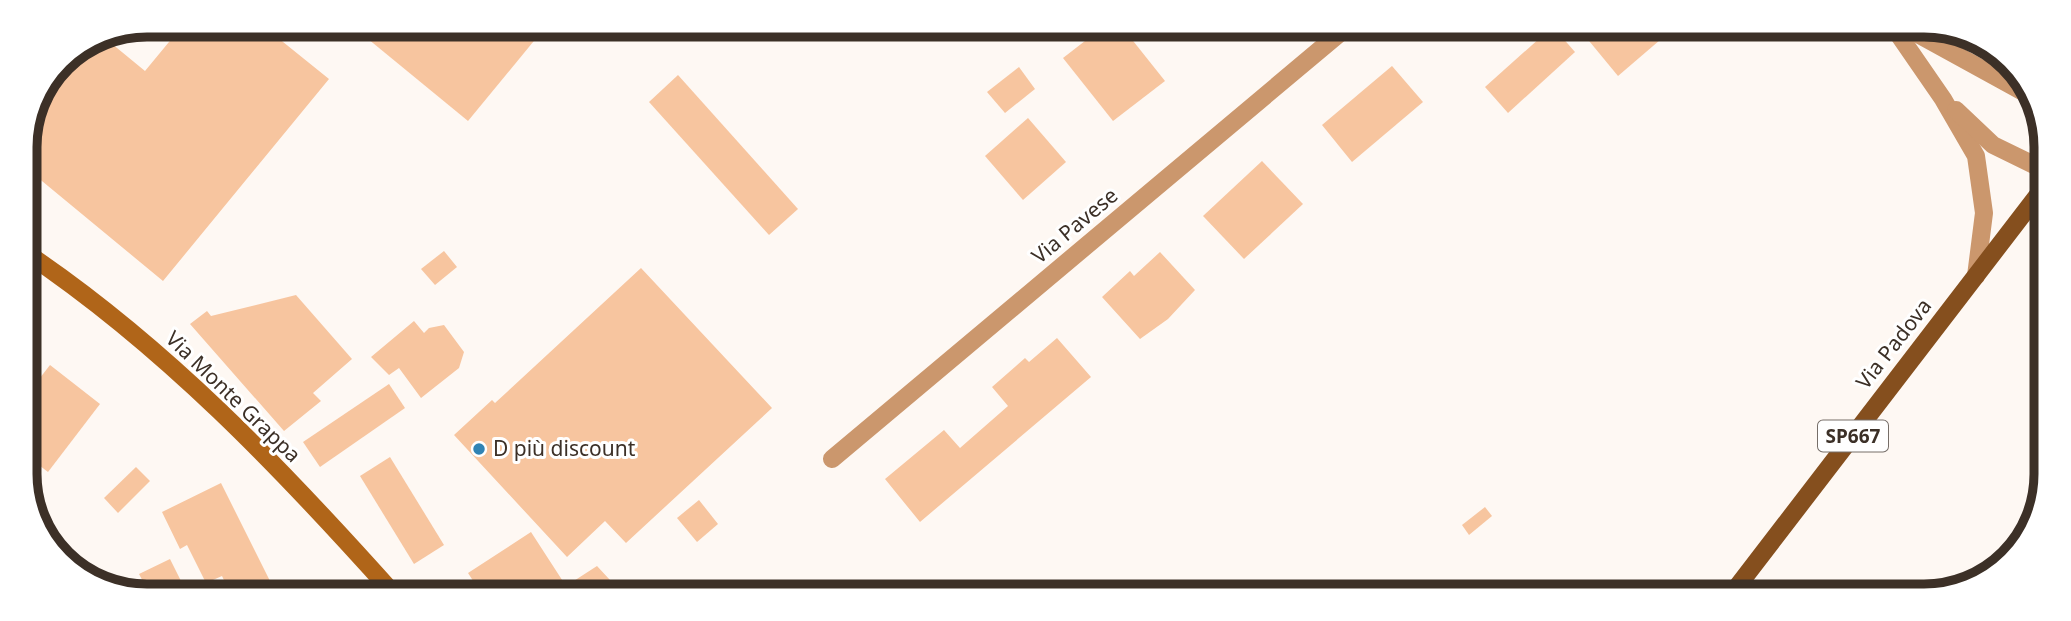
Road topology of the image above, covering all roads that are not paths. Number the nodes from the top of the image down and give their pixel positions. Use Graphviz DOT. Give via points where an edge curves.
graph roads {
  1 [pos="1335,37"];
  2 [pos="1900,37"];
  3 [pos="1922,37"];
  4 [pos="2018,88"];
  5 [pos="1943,99"];
  6 [pos="2034,165"];
  7 [pos="2034,200"];
  8 [pos="37,261"];
  9 [pos="1976,276"];
  10 [pos="832,459"];
  11 [pos="385,584"];
  12 [pos="1739,584"];
  1 -- 10 [label="street, Via Pavese"];
  2 -- 5 [label="street"];
  3 -- 4 [label="street"];
  5 -- 6 [label="street" via="1993,145"];
  5 -- 9 [label="street" via="1976,156 1984,213"];
  7 -- 9 [label="main road, Via Padova / SP667"];
  8 -- 11 [label="main road, Via Monte Grappa" via="129,330 212,403"];
  9 -- 12 [label="main road, Via Padova / SP667"];
}
